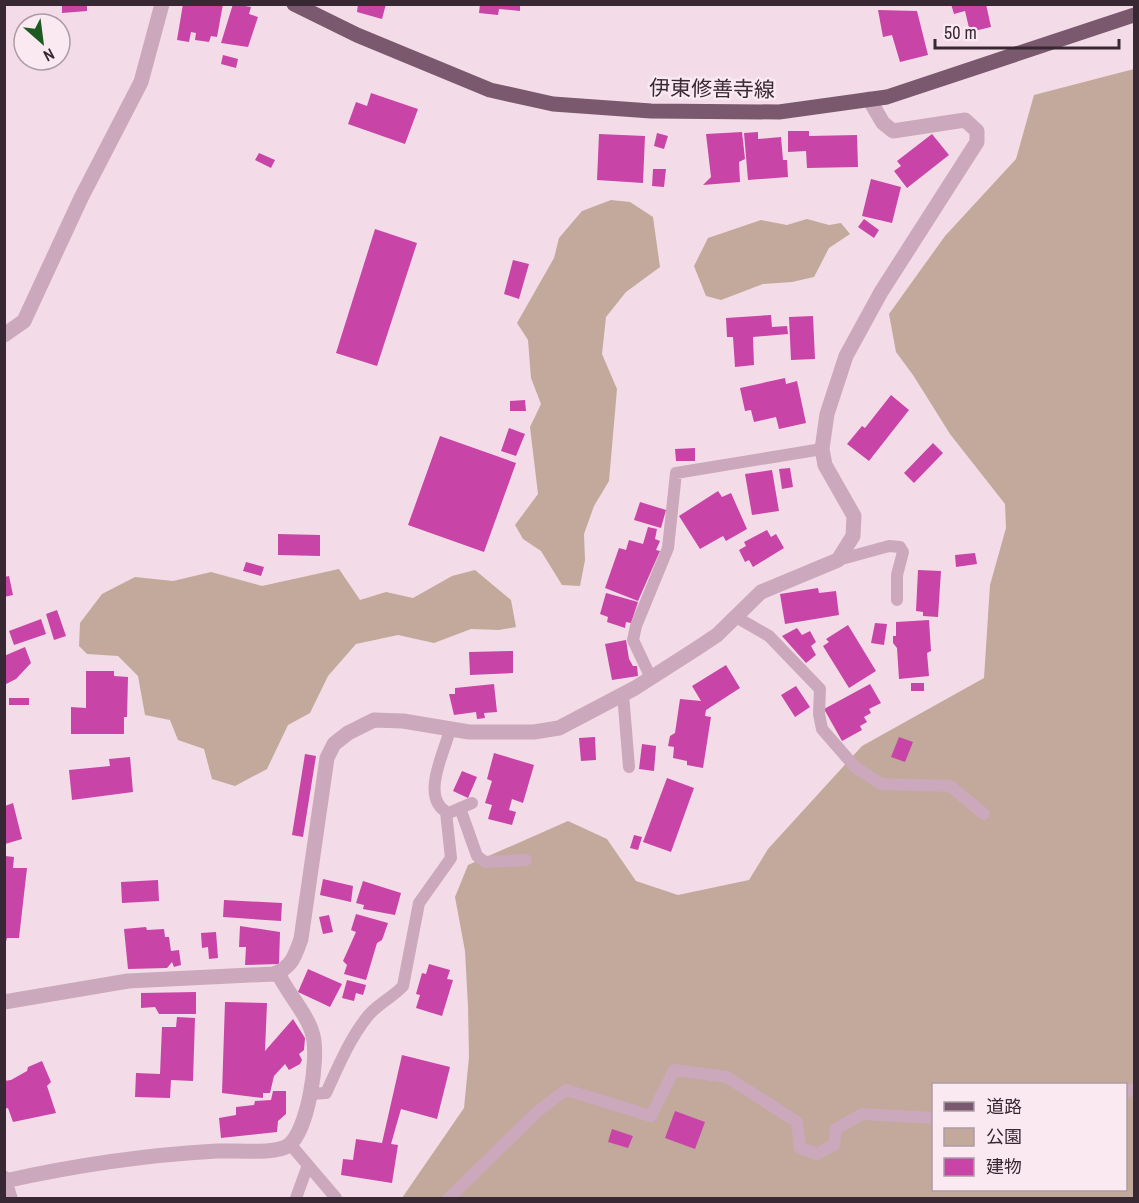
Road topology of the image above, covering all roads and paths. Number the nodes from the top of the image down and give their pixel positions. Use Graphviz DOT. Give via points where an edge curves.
graph roads {
  1 [pos="162,4"];
  2 [pos="294,4"];
  3 [pos="1134,15"];
  4 [pos="870,99"];
  5 [pos="4,335"];
  6 [pos="822,449"];
  7 [pos="837,560"];
  8 [pos="897,600"];
  9 [pos="736,617"];
  10 [pos="651,678"];
  11 [pos="623,694"];
  12 [pos="450,730"];
  13 [pos="629,767"];
  14 [pos="446,812"];
  15 [pos="984,814"];
  16 [pos="526,860"];
  17 [pos="278,973"];
  18 [pos="4,1002"];
  19 [pos="309,1094"];
  20 [pos="932,1118"];
  21 [pos="290,1144"];
  22 [pos="308,1166"];
  23 [pos="5,1179"];
  24 [pos="10,1198"];
  25 [pos="296,1198"];
  26 [pos="336,1198"];
  27 [pos="449,1198"];
  1 -- 5 [label="street" via="141,82 24,321"];
  2 -- 4 [label="main road, 伊東修善寺線" via="357,35 490,90 553,104 651,111 779,112"];
  3 -- 4 [label="main road, 伊東修善寺線" via="887,97"];
  4 -- 6 [label="street" via="883,123 893,131 965,120 976,131 977,142 881,292 846,356 826,414"];
  6 -- 7 [label="street" via="825,465 854,516 853,536"];
  6 -- 10 [label="lane" via="676,473 668,548 633,640"];
  7 -- 8 [label="lane" via="889,546 900,547 903,552 897,575"];
  7 -- 9 [label="street" via="761,592"];
  9 -- 10 [label="street"];
  9 -- 15 [label="lane" via="769,636 820,689 822,729 855,767 881,784 950,786"];
  10 -- 11 [label="street"];
  11 -- 12 [label="street" via="559,728 500,733"];
  11 -- 13 [label="lane"];
  12 -- 14 [label="lane" via="434,786 440,809"];
  12 -- 17 [label="street" via="374,720 334,744 327,758 301,939 294,960"];
  14 -- 16 [label="lane" via="466,806 477,856 485,862"];
  14 -- 19 [label="lane" via="451,858 420,903 403,986 368,1015 326,1093"];
  17 -- 18 [label="street" via="128,981"];
  17 -- 19 [label="street" via="313,1035 315,1054"];
  19 -- 21 [label="street" via="297,1136"];
  20 -- 27 [label="lane" via="862,1114 836,1129 834,1145 817,1154 800,1148 797,1122 727,1077 674,1070 651,1116 566,1090 538,1111"];
  21 -- 22 [label="lane"];
  21 -- 23 [label="street" via="271,1150 153,1156 75,1165"];
  22 -- 25 [label="lane"];
  22 -- 26 [label="lane"];
  23 -- 24 [label="street"];
}
